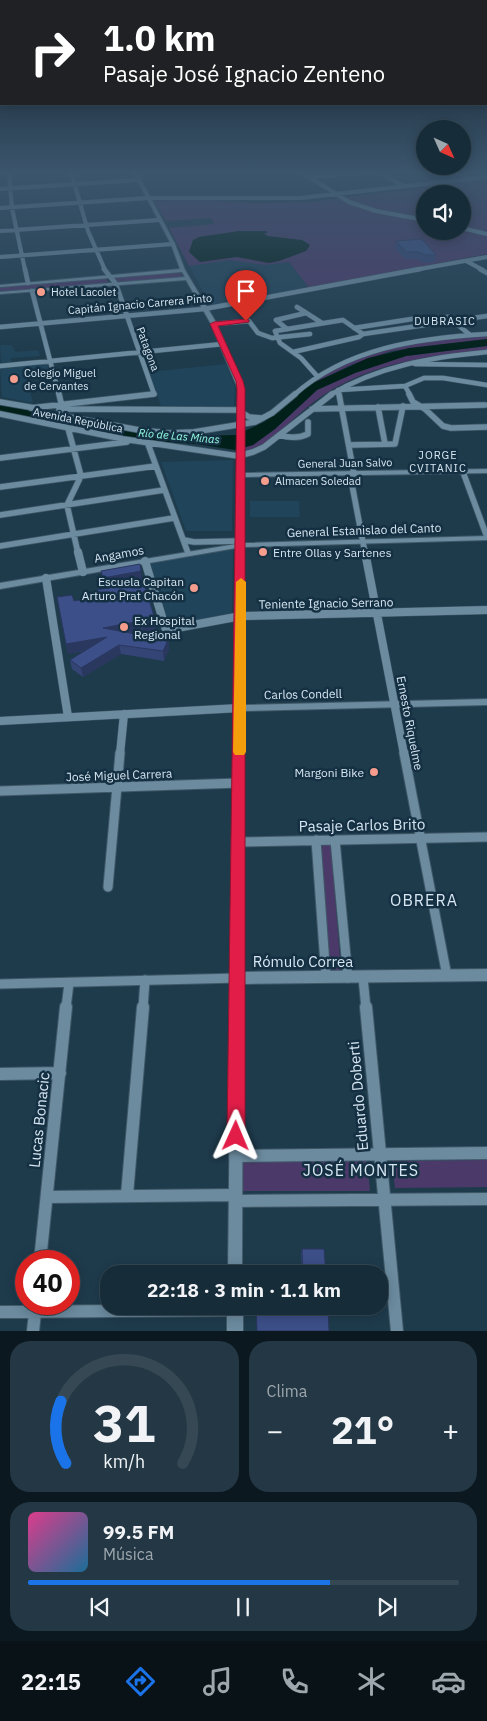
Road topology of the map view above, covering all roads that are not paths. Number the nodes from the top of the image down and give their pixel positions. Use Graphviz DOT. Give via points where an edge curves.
graph roads {
  1 [pos="18,234"];
  2 [pos="90,234"];
  3 [pos="167,234"];
  4 [pos="173,244"];
  5 [pos="96,250"];
  6 [pos="22,255"];
  7 [pos="0,257"];
  8 [pos="487,257"];
  9 [pos="466,261"];
  10 [pos="183,270"];
  11 [pos="487,273"];
  12 [pos="108,277"];
  13 [pos="188,278"];
  14 [pos="28,283"];
  15 [pos="116,284"];
  16 [pos="0,286"];
  17 [pos="32,291"];
  18 [pos="0,293"];
  19 [pos="297,307"];
  20 [pos="204,310"];
  21 [pos="306,313"];
  22 [pos="126,316"];
  23 [pos="487,316"];
  24 [pos="452,319"];
  25 [pos="41,323"];
  26 [pos="322,323"];
  27 [pos="214,324"];
  28 [pos="0,327"];
  29 [pos="354,328"];
  30 [pos="287,329"];
  31 [pos="310,334"];
  32 [pos="362,334"];
  33 [pos="487,334"];
  34 [pos="470,335"];
  35 [pos="277,339"];
  36 [pos="223,344"];
  37 [pos="293,352"];
  38 [pos="487,352"];
  39 [pos="139,353"];
  40 [pos="51,360"];
  41 [pos="405,363"];
  42 [pos="487,365"];
  43 [pos="0,366"];
  44 [pos="318,376"];
  45 [pos="487,385"];
  46 [pos="404,386"];
  47 [pos="338,390"];
  48 [pos="0,402"];
  49 [pos="485,405"];
  50 [pos="61,406"];
  51 [pos="403,406"];
  52 [pos="419,406"];
  53 [pos="378,407"];
  54 [pos="341,408"];
  55 [pos="310,409"];
  56 [pos="241,411"];
  57 [pos="0,414"];
  58 [pos="265,417"];
  59 [pos="308,422"];
  60 [pos="487,427"];
  61 [pos="68,428"];
  62 [pos="240,428"];
  63 [pos="279,435"];
  64 [pos="133,442"];
  65 [pos="148,444"];
  66 [pos="385,444"];
  67 [pos="349,445"];
  68 [pos="74,449"];
  69 [pos="0,458"];
  70 [pos="241,458"];
  71 [pos="156,466"];
  72 [pos="487,471"];
  73 [pos="463,472"];
  74 [pos="263,474"];
  75 [pos="352,474"];
  76 [pos="242,475"];
  77 [pos="81,476"];
  78 [pos="0,487"];
  79 [pos="164,490"];
  80 [pos="66,504"];
  81 [pos="0,515"];
  82 [pos="174,518"];
  83 [pos="74,534"];
  84 [pos="487,537"];
  85 [pos="184,540"];
  86 [pos="363,540"];
  87 [pos="241,543"];
  88 [pos="0,546"];
  89 [pos="188,553"];
  90 [pos="145,561"];
  91 [pos="83,572"];
  92 [pos="46,578"];
  93 [pos="0,586"];
  94 [pos="487,610"];
  95 [pos="377,614"];
  96 [pos="240,616"];
  97 [pos="487,702"];
  98 [pos="395,704"];
  99 [pos="240,708"];
  100 [pos="124,714"];
  101 [pos="68,717"];
  102 [pos="0,721"];
  103 [pos="239,783"];
  104 [pos="118,787"];
  105 [pos="0,791"];
  106 [pos="487,837"];
  107 [pos="420,838"];
  108 [pos="316,840"];
  109 [pos="335,840"];
  110 [pos="238,842"];
  111 [pos="108,887"];
  112 [pos="447,976"];
  113 [pos="487,976"];
  114 [pos="238,978"];
  115 [pos="326,978"];
  116 [pos="348,978"];
  117 [pos="363,978"];
  118 [pos="145,980"];
  119 [pos="69,983"];
  120 [pos="0,984"];
  121 [pos="60,1073"];
  122 [pos="0,1074"];
  123 [pos="487,1153"];
  124 [pos="380,1154"];
  125 [pos="236,1156"];
  126 [pos="127,1195"];
  127 [pos="47,1197"];
  128 [pos="235,1198"];
  129 [pos="487,1198"];
  130 [pos="384,1201"];
  131 [pos="41,1250"];
  132 [pos="235,1265"];
  133 [pos="80,1308"];
  134 [pos="100,1308"];
  135 [pos="15,1310"];
  136 [pos="0,1312"];
  137 [pos="35,1315"];
  138 [pos="235,1315"];
  139 [pos="33,1331"];
  140 [pos="235,1331"];
  141 [pos="397,1331"];
  1 -- 6 [label="street"];
  2 -- 5 [label="street"];
  3 -- 4 [label="street"];
  4 -- 5 [label="street"];
  4 -- 10 [label="street"];
  5 -- 6 [label="street"];
  5 -- 12 [label="street"];
  6 -- 7 [label="street"];
  6 -- 14 [label="street"];
  8 -- 9 [label="street, Capitán Ignacio Carrera Pinto"];
  9 -- 11 [label="street"];
  9 -- 20 [label="street, Capitán Ignacio Carrera Pinto"];
  10 -- 12 [label="street"];
  10 -- 13 [label="street"];
  12 -- 14 [label="street"];
  12 -- 15 [label="street"];
  13 -- 15 [label="street"];
  13 -- 20 [label="street"];
  14 -- 16 [label="street"];
  15 -- 17 [label="street"];
  15 -- 22 [label="street, Patagona"];
  17 -- 18 [label="street"];
  17 -- 25 [label="street"];
  19 -- 21 [label="street"];
  20 -- 22 [label="street, Capitán Ignacio Carrera Pinto"];
  20 -- 27 [label="street"];
  21 -- 26 [label="street"];
  21 -- 30 [label="street" via="276,320"];
  22 -- 25 [label="street, Capitán Ignacio Carrera Pinto"];
  22 -- 39 [label="street, Patagona"];
  23 -- 24 [label="street"];
  24 -- 29 [label="street" via="412,319"];
  24 -- 32 [label="street"];
  24 -- 34 [label="street"];
  25 -- 28 [label="street, Capitán Ignacio Carrera Pinto"];
  25 -- 40 [label="street"];
  26 -- 29 [label="street" via="343,320"];
  26 -- 30 [label="street"];
  27 -- 35 [label="street" via="249,321 260,334"];
  27 -- 36 [label="street"];
  29 -- 32 [label="street"];
  30 -- 35 [label="street" via="275,331"];
  31 -- 35 [label="street"];
  32 -- 37 [label="street"];
  33 -- 34 [label="street"];
  34 -- 44 [label="street" via="396,346 350,360"];
  35 -- 37 [label="street"];
  36 -- 39 [label="street"];
  36 -- 56 [label="street" via="240,381"];
  37 -- 44 [label="street"];
  38 -- 41 [label="street"];
  39 -- 40 [label="street"];
  39 -- 50 [label="street, Patagona" via="154,394"];
  40 -- 43 [label="street"];
  40 -- 50 [label="street"];
  41 -- 42 [label="street"];
  41 -- 47 [label="street" via="378,371"];
  44 -- 58 [label="street"];
  45 -- 46 [label="street" via="424,378"];
  46 -- 47 [label="street"];
  46 -- 52 [label="street"];
  47 -- 54 [label="street, Ernesto Riquelme"];
  47 -- 55 [label="street"];
  48 -- 50 [label="street, Avenida República" via="31,408"];
  49 -- 52 [label="street"];
  50 -- 56 [label="street"];
  50 -- 62 [label="street" via="64,416 166,433"];
  51 -- 52 [label="street"];
  51 -- 53 [label="street"];
  51 -- 66 [label="street" via="395,444"];
  52 -- 60 [label="street" via="443,426"];
  53 -- 54 [label="street"];
  53 -- 66 [label="street"];
  54 -- 55 [label="street"];
  54 -- 67 [label="street, Ernesto Riquelme"];
  55 -- 63 [label="street"];
  56 -- 58 [label="street" via="249,416"];
  56 -- 62 [label="street"];
  57 -- 61 [label="street, Avenida República"];
  58 -- 62 [label="street"];
  59 -- 63 [label="street" via="305,437"];
  61 -- 64 [label="street, Avenida República"];
  61 -- 68 [label="street"];
  62 -- 70 [label="street"];
  63 -- 70 [label="street"];
  64 -- 65 [label="street, Avenida República"];
  64 -- 68 [label="street"];
  65 -- 70 [label="street, Avenida República"];
  65 -- 71 [label="street"];
  66 -- 67 [label="street"];
  67 -- 75 [label="street, Ernesto Riquelme"];
  68 -- 69 [label="street"];
  68 -- 77 [label="street"];
  70 -- 74 [label="street, General Juan Salvo"];
  70 -- 76 [label="street"];
  71 -- 77 [label="street"];
  71 -- 79 [label="street"];
  72 -- 73 [label="street, General Juan Salvo"];
  73 -- 75 [label="street, General Juan Salvo"];
  73 -- 84 [label="street"];
  74 -- 75 [label="street, General Juan Salvo"];
  74 -- 76 [label="street, General Juan Salvo"];
  75 -- 86 [label="street, Ernesto Riquelme"];
  76 -- 87 [label="street"];
  77 -- 78 [label="street"];
  77 -- 80 [label="street"];
  79 -- 80 [label="street"];
  79 -- 82 [label="street"];
  80 -- 81 [label="street"];
  80 -- 83 [label="street"];
  82 -- 83 [label="street"];
  82 -- 85 [label="street"];
  83 -- 88 [label="street"];
  83 -- 91 [label="street"];
  84 -- 86 [label="street, General Estanislao del Canto"];
  85 -- 87 [label="street"];
  85 -- 89 [label="street"];
  86 -- 87 [label="street, General Estanislao del Canto"];
  86 -- 95 [label="street, Ernesto Riquelme"];
  87 -- 89 [label="street, Angamos"];
  87 -- 96 [label="street"];
  89 -- 90 [label="street, Angamos"];
  90 -- 91 [label="street, Angamos"];
  90 -- 96 [label="street, Teniente Ignacio Serrano" via="166,630"];
  91 -- 92 [label="street, Angamos"];
  92 -- 93 [label="street, Angamos"];
  92 -- 101 [label="street"];
  94 -- 95 [label="street, Teniente Ignacio Serrano"];
  95 -- 96 [label="street, Teniente Ignacio Serrano"];
  95 -- 98 [label="street, Ernesto Riquelme"];
  96 -- 99 [label="street"];
  97 -- 98 [label="street, Carlos Condell"];
  98 -- 99 [label="street, Carlos Condell"];
  98 -- 107 [label="street, Ernesto Riquelme"];
  99 -- 100 [label="street, Carlos Condell"];
  99 -- 103 [label="street"];
  100 -- 101 [label="street, Carlos Condell"];
  100 -- 104 [label="street"];
  101 -- 102 [label="street, Carlos Condell"];
  103 -- 104 [label="street, José Miguel Carrera"];
  103 -- 110 [label="street"];
  104 -- 105 [label="street, José Miguel Carrera"];
  104 -- 111 [label="street"];
  106 -- 107 [label="street, Pasaje Carlos Brito"];
  107 -- 109 [label="street, Pasaje Carlos Brito"];
  107 -- 112 [label="street, Ernesto Riquelme"];
  108 -- 109 [label="street, Pasaje Carlos Brito"];
  108 -- 110 [label="street, Pasaje Carlos Brito"];
  108 -- 115 [label="street"];
  109 -- 116 [label="street"];
  110 -- 114 [label="street"];
  112 -- 113 [label="street, Rómulo Correa"];
  112 -- 117 [label="street, Rómulo Correa"];
  114 -- 115 [label="street, Rómulo Correa"];
  114 -- 118 [label="street, Rómulo Correa"];
  114 -- 125 [label="street"];
  115 -- 116 [label="street, Rómulo Correa"];
  116 -- 117 [label="street, Rómulo Correa"];
  117 -- 124 [label="street, Eduardo Doberti"];
  118 -- 119 [label="street, Rómulo Correa"];
  118 -- 126 [label="street"];
  119 -- 120 [label="street, Rómulo Correa"];
  119 -- 121 [label="street, Lucas Bonacic"];
  121 -- 122 [label="street"];
  121 -- 127 [label="street, Lucas Bonacic"];
  123 -- 124 [label="street"];
  124 -- 125 [label="street"];
  124 -- 130 [label="street, Eduardo Doberti"];
  125 -- 128 [label="street"];
  126 -- 127 [label="street"];
  126 -- 128 [label="street"];
  127 -- 131 [label="street, Lucas Bonacic"];
  128 -- 130 [label="street"];
  128 -- 132 [label="street"];
  129 -- 130 [label="street"];
  130 -- 141 [label="street, Eduardo Doberti"];
  133 -- 134 [label="street"];
  135 -- 136 [label="street"];
  137 -- 139 [label="street"];
  138 -- 140 [label="street"];
}
